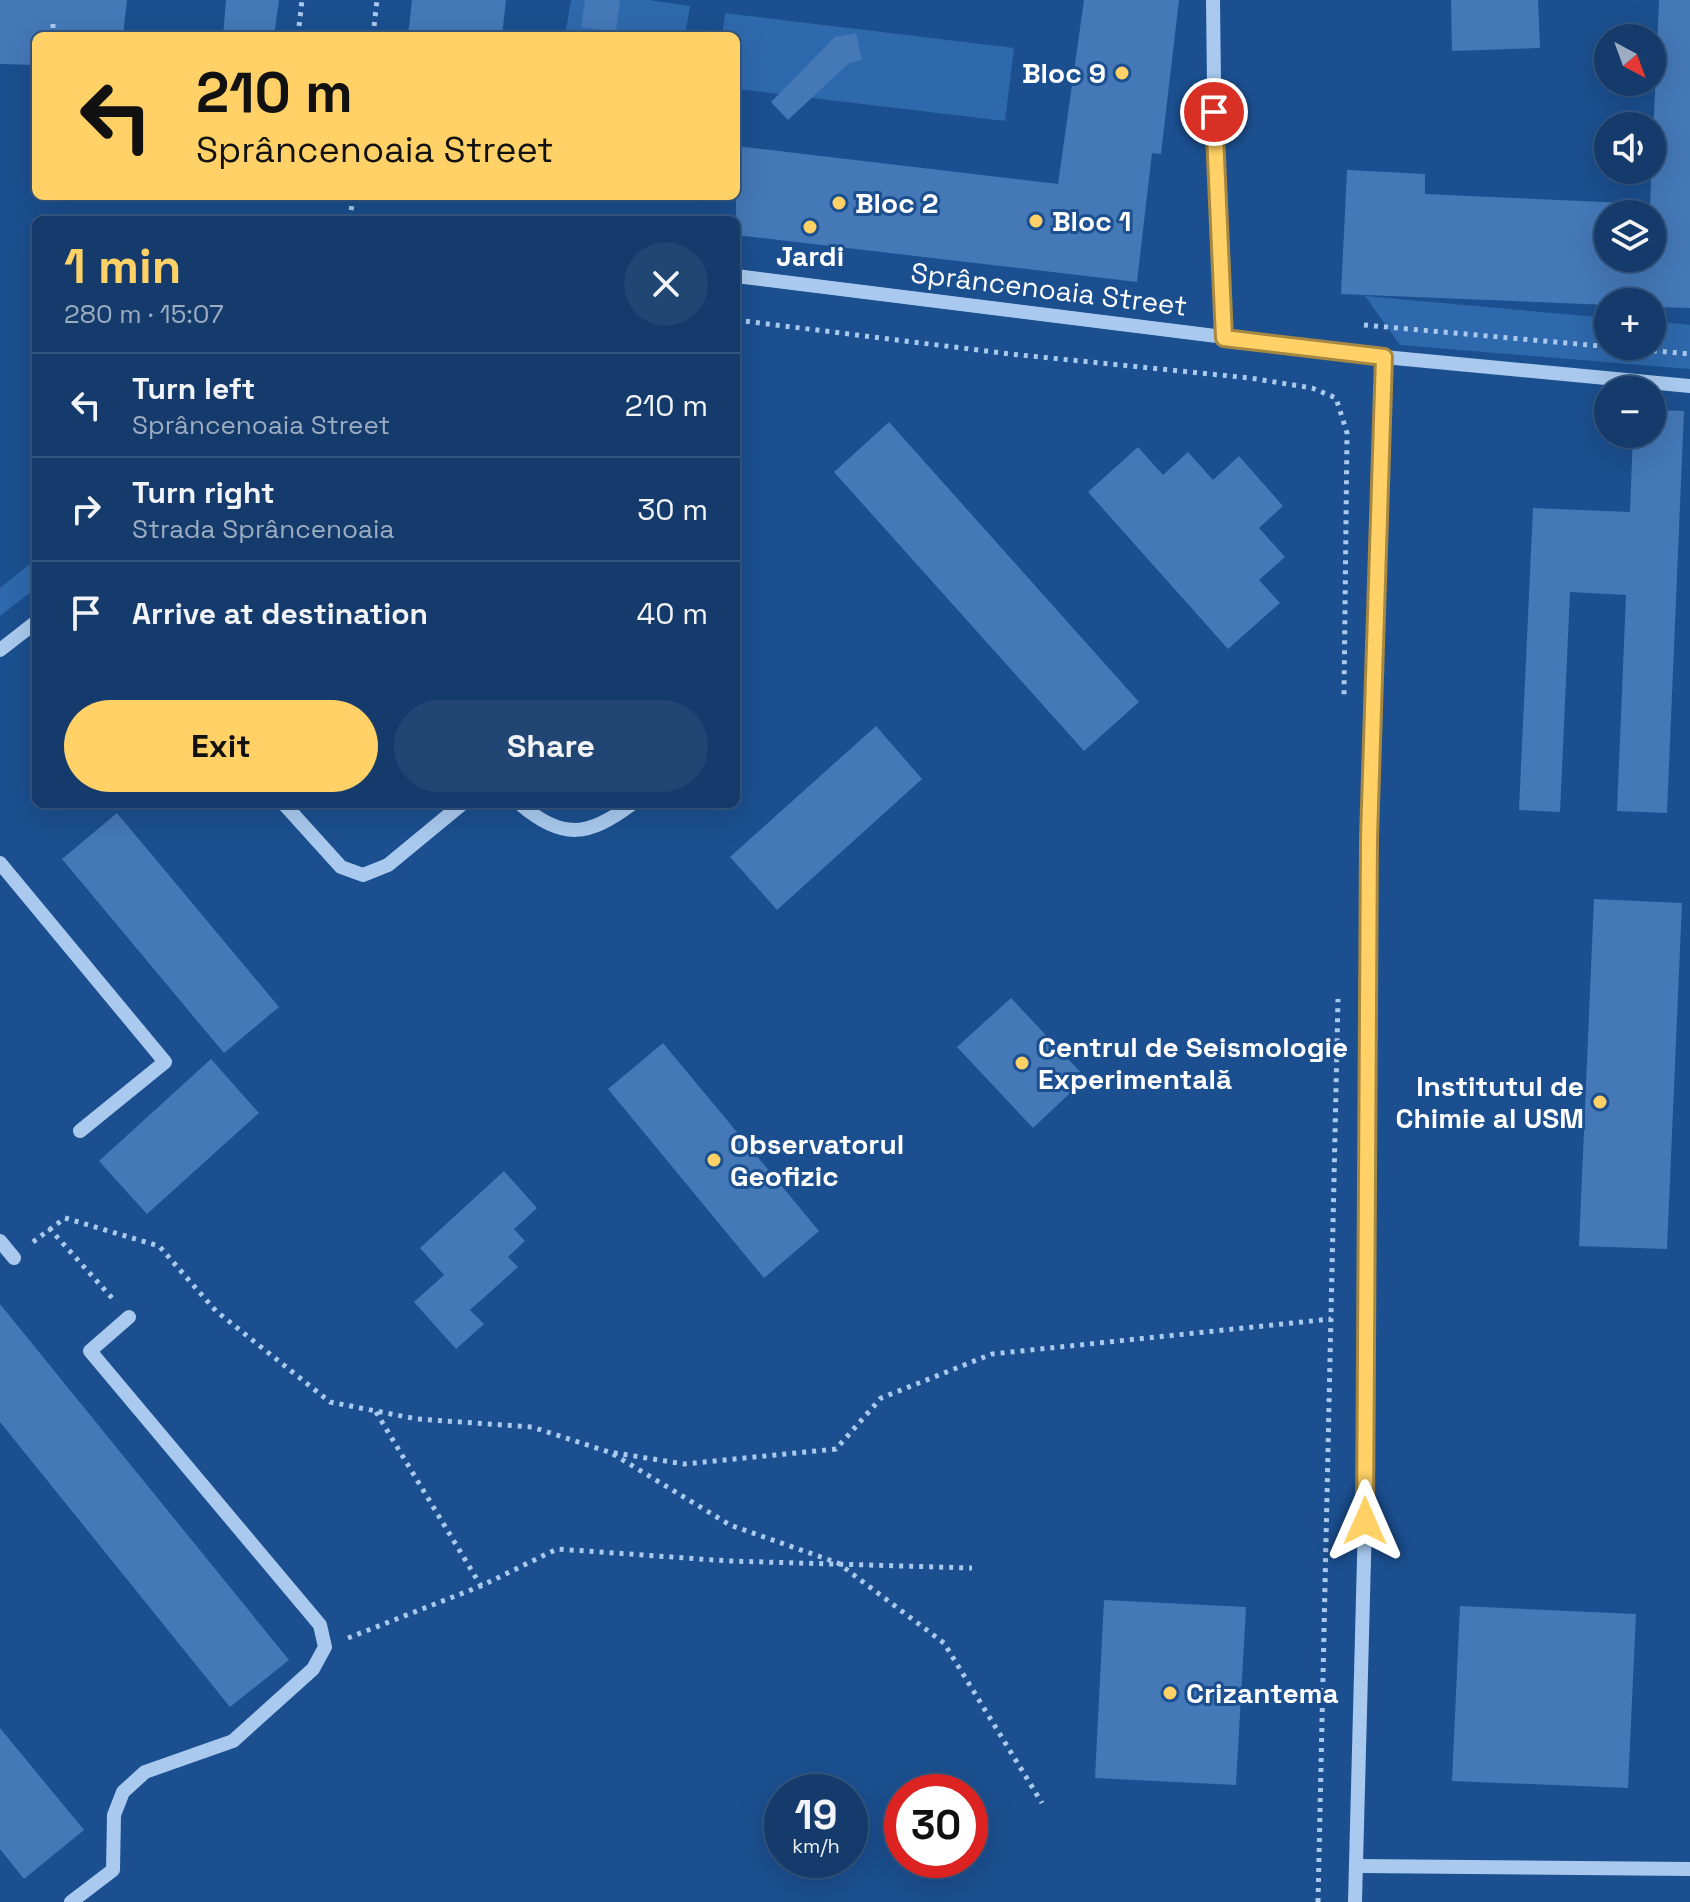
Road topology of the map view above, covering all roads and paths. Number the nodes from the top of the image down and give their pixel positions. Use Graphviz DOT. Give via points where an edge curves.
graph roads {
  1 [pos="302,0"];
  2 [pos="377,0"];
  3 [pos="1213,0"];
  4 [pos="53,24"];
  5 [pos="53,32"];
  6 [pos="298,32"];
  7 [pos="373,32"];
  8 [pos="740,277"];
  9 [pos="740,320"];
  10 [pos="1362,325"];
  11 [pos="1224,338"];
  12 [pos="1690,354"];
  13 [pos="1384,357"];
  14 [pos="1690,386"];
  15 [pos="32,625"];
  16 [pos="0,650"];
  17 [pos="1344,703"];
  18 [pos="288,808"];
  19 [pos="457,808"];
  20 [pos="525,808"];
  21 [pos="626,808"];
  22 [pos="0,863"];
  23 [pos="1339,991"];
  24 [pos="80,1131"];
  25 [pos="49,1228"];
  26 [pos="0,1241"];
  27 [pos="14,1258"];
  28 [pos="129,1317"];
  29 [pos="1331,1319"];
  30 [pos="376,1411"];
  31 [pos="609,1452"];
  32 [pos="838,1563"];
  33 [pos="972,1568"];
  34 [pos="481,1586"];
  35 [pos="325,1647"];
  36 [pos="1042,1803"];
  37 [pos="1358,1866"];
  38 [pos="1690,1869"];
  39 [pos="71,1902"];
  40 [pos="1318,1902"];
  41 [pos="1355,1902"];
  1 -- 6 [label="path"];
  2 -- 7 [label="path"];
  3 -- 11 [label="street"];
  4 -- 5 [label="path"];
  8 -- 11 [label="street, Sprâncenoaia Street"];
  9 -- 17 [label="path" via="1250,378 1312,388 1336,398 1347,433"];
  10 -- 12 [label="path"];
  11 -- 13 [label="street, Sprâncenoaia Street"];
  13 -- 14 [label="street, Sprâncenoaia Street"];
  13 -- 37 [label="street" via="1369,838"];
  15 -- 16 [label="street"];
  18 -- 19 [label="street" via="341,867 363,875 388,865"];
  20 -- 21 [label="street" via="565,831 607,822"];
  22 -- 24 [label="street" via="165,1062"];
  23 -- 29 [label="path"];
  25 -- 27 [label="path"];
  25 -- 28 [label="path"];
  25 -- 30 [label="path" via="65,1218 159,1246 216,1311 330,1402"];
  26 -- 27 [label="street"];
  28 -- 35 [label="street" via="90,1351 320,1625"];
  29 -- 31 [label="path" via="992,1354 881,1398 836,1449 684,1464"];
  29 -- 40 [label="path"];
  30 -- 31 [label="path" via="532,1427"];
  30 -- 34 [label="path"];
  31 -- 32 [label="path" via="730,1525"];
  32 -- 33 [label="path"];
  32 -- 34 [label="path" via="557,1549"];
  32 -- 36 [label="path" via="944,1643"];
  34 -- 35 [label="path"];
  35 -- 39 [label="street" via="313,1669 233,1741 145,1772 123,1792 114,1815 113,1870"];
  37 -- 38 [label="street"];
  37 -- 41 [label="street"];
}
